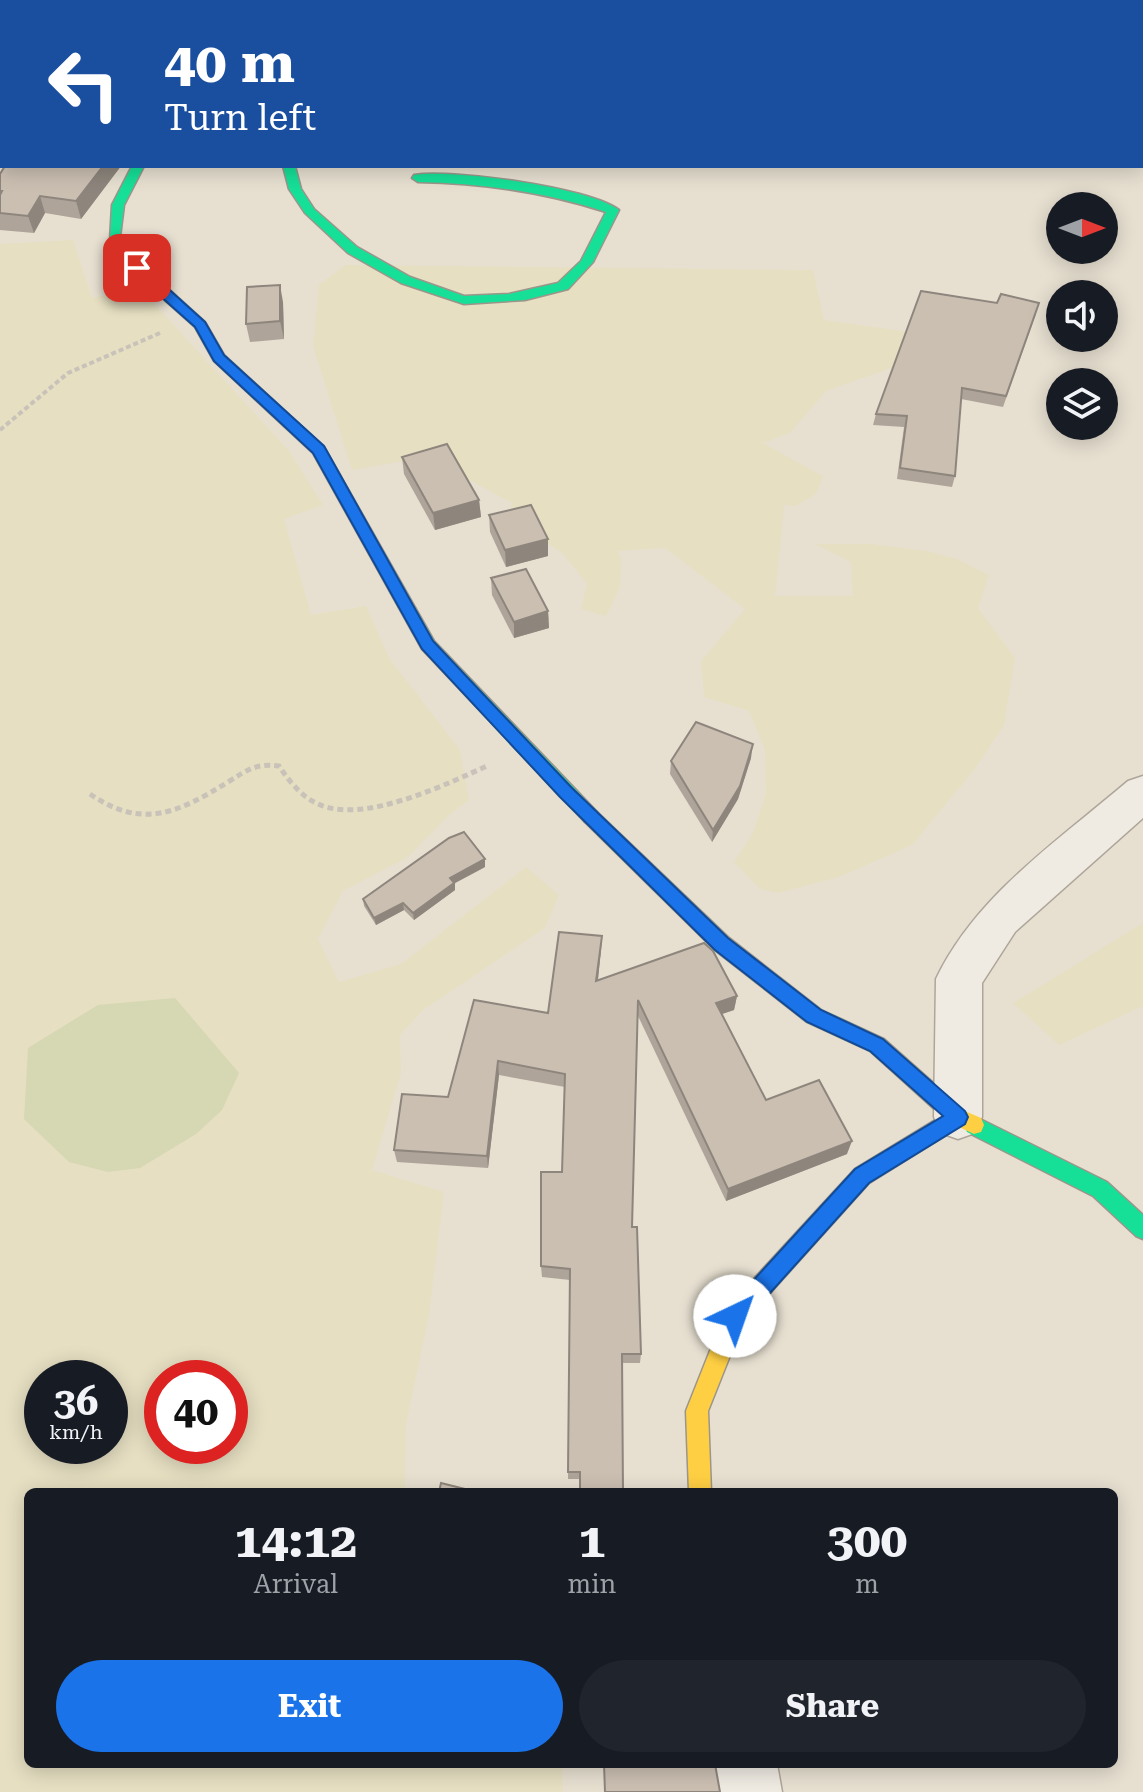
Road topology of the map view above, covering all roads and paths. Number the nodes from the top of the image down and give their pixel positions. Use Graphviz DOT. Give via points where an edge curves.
graph roads {
  1 [pos="137,168"];
  2 [pos="289,168"];
  3 [pos="418,178"];
  4 [pos="200,325"];
  5 [pos="0,430"];
  6 [pos="536,760"];
  7 [pos="1143,793"];
  8 [pos="90,794"];
  9 [pos="958,1117"];
  10 [pos="1143,1229"];
  11 [pos="700,1488"];
  12 [pos="747,1768"];
  13 [pos="751,1792"];
  1 -- 4 [label="street" via="118,205 114,237 137,268"];
  2 -- 3 [label="street" via="300,202 320,226 380,264 456,299 491,301 560,288 575,277 613,210 563,191 490,178"];
  4 -- 5 [label="path" via="158,333 68,373"];
  4 -- 6 [label="street" via="219,358 319,450 428,645"];
  6 -- 8 [label="path" via="505,758 435,789 352,810 321,805 289,782 279,766 259,764 191,805 162,816 136,817"];
  6 -- 9 [label="street" via="722,944 814,1016 877,1045"];
  7 -- 9 [label="street" via="999,919 959,979"];
  9 -- 10 [label="street" via="1100,1189"];
  9 -- 11 [label="street" via="862,1176 735,1316 697,1411"];
  12 -- 13 [label="street"];
}
